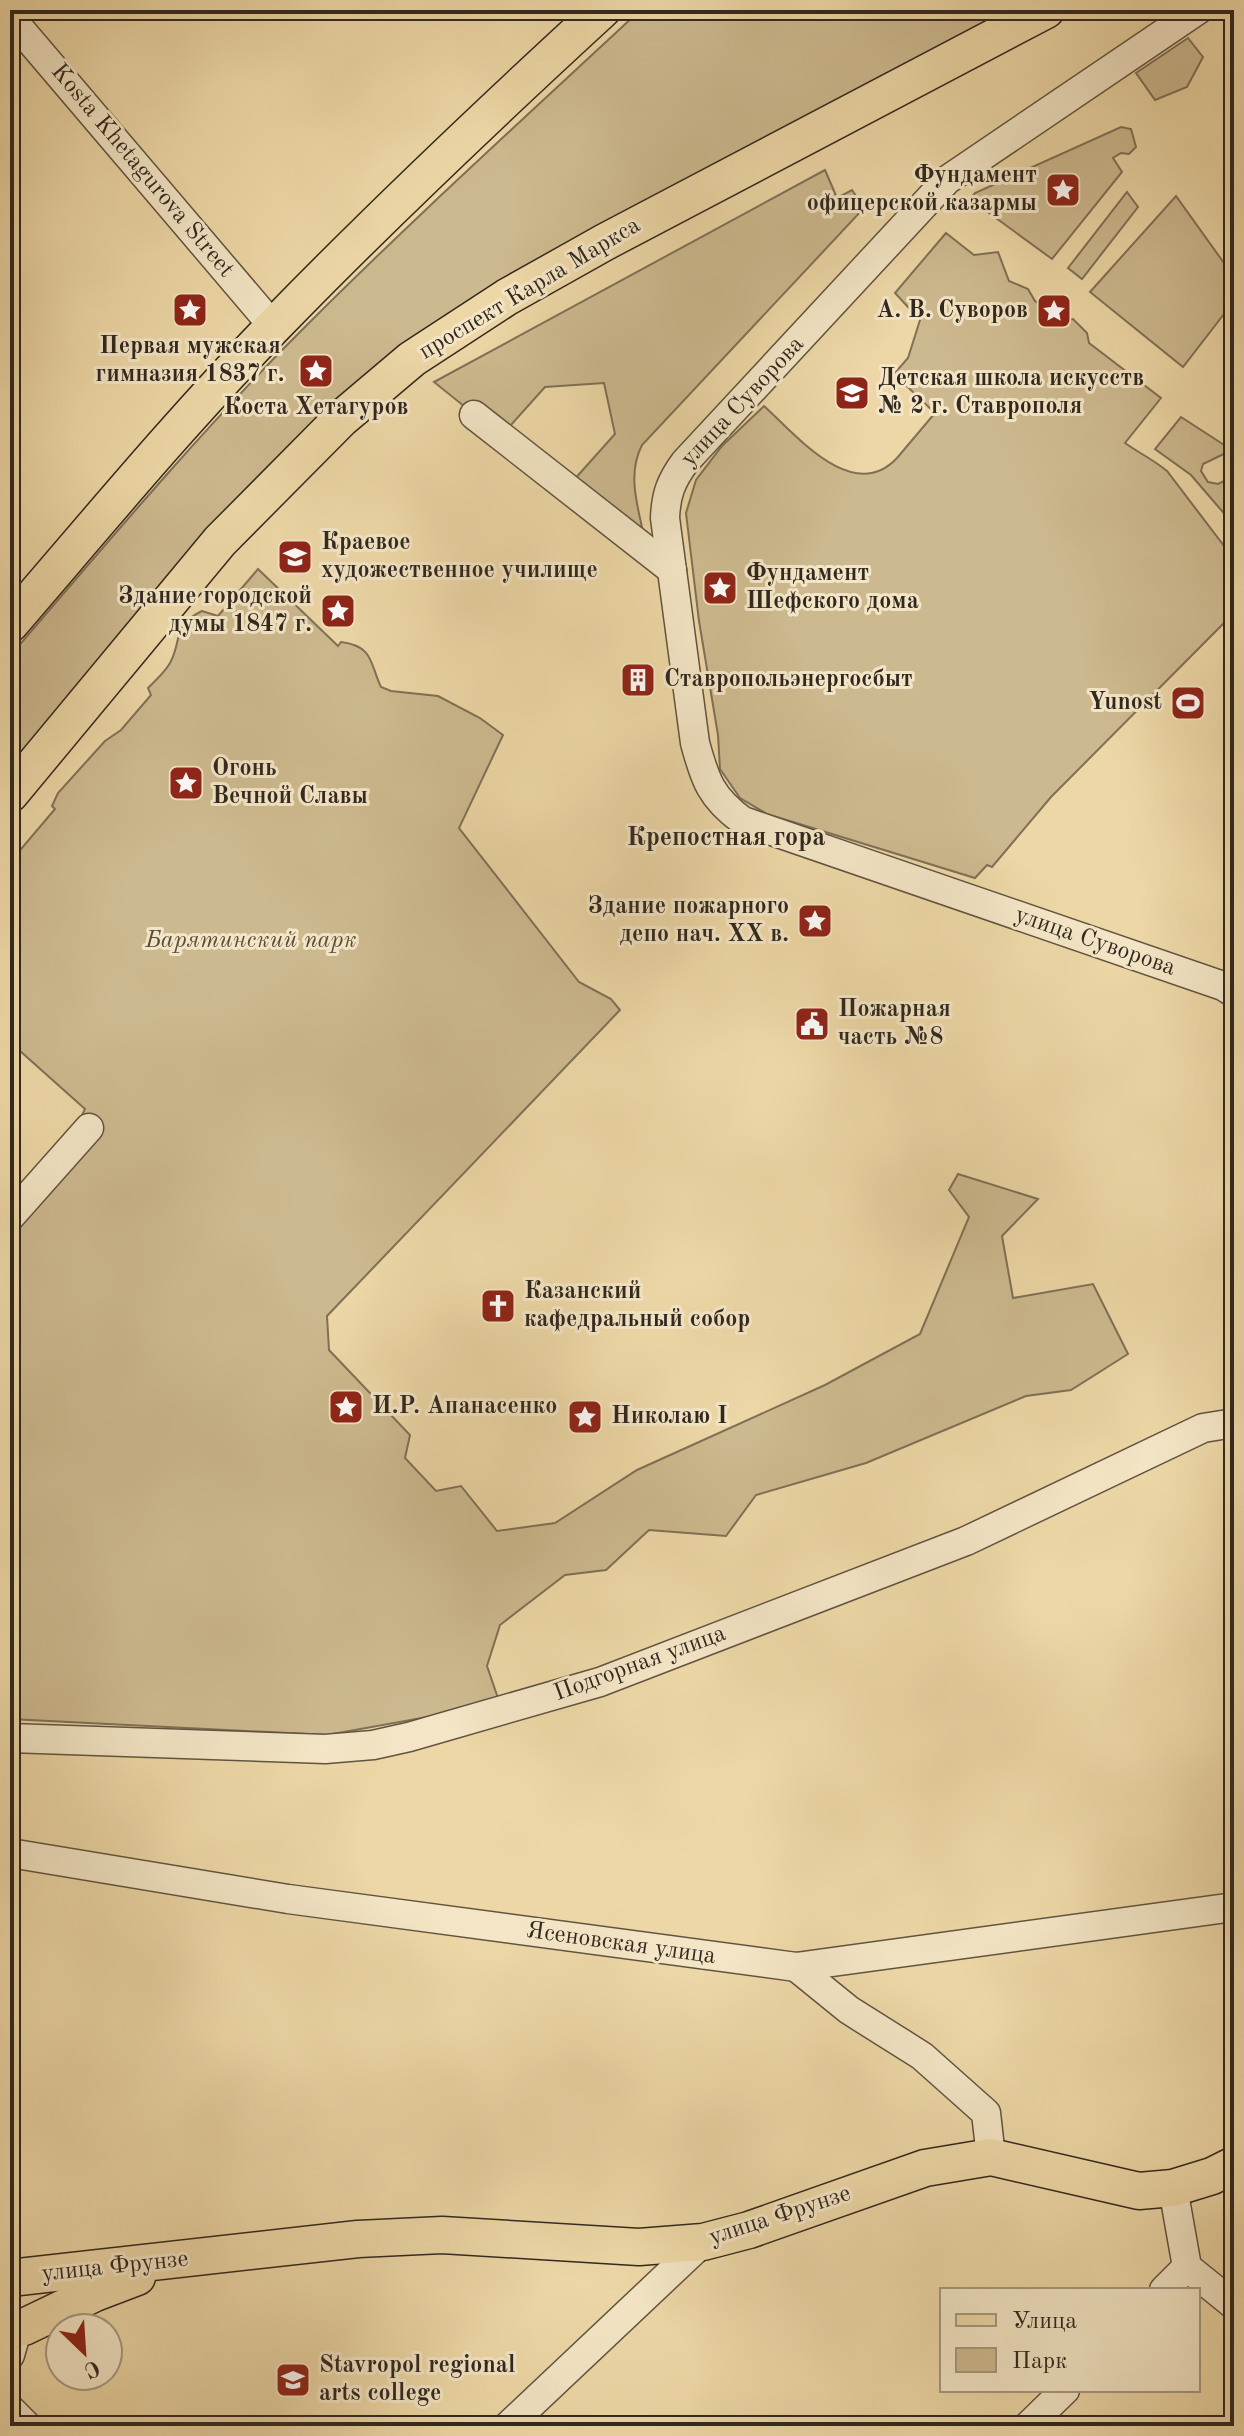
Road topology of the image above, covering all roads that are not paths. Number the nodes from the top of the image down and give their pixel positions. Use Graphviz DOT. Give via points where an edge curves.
graph roads {
  1 [pos="602,10"];
  2 [pos="1046,10"];
  3 [pos="1198,10"];
  4 [pos="10,17"];
  5 [pos="273,326"];
  6 [pos="474,415"];
  7 [pos="672,570"];
  8 [pos="10,624"];
  9 [pos="10,794"];
  10 [pos="1234,993"];
  11 [pos="89,1128"];
  12 [pos="10,1217"];
  13 [pos="1234,1423"];
  14 [pos="10,1738"];
  15 [pos="10,1853"];
  16 [pos="1234,1907"];
  17 [pos="796,1967"];
  18 [pos="991,2157"];
  19 [pos="1234,2165"];
  20 [pos="1173,2188"];
  21 [pos="703,2242"];
  22 [pos="219,2256"];
  23 [pos="1187,2267"];
  24 [pos="10,2278"];
  25 [pos="10,2285"];
  26 [pos="1166,2288"];
  27 [pos="1234,2305"];
  28 [pos="15,2341"];
  29 [pos="1063,2392"];
  30 [pos="10,2409"];
  31 [pos="27,2426"];
  32 [pos="508,2426"];
  33 [pos="1028,2426"];
  1 -- 5 [label="main road"];
  2 -- 9 [label="main road, проспект Карла Маркса" via="605,242 412,359 341,419 220,541"];
  3 -- 7 [label="street, улица Суворова" via="947,180 672,480 665,518"];
  4 -- 5 [label="street, Kosta Khetagurova Street"];
  5 -- 8 [label="main road"];
  6 -- 7 [label="street"];
  7 -- 10 [label="street, улица Суворова" via="695,743 703,775 723,807 743,821"];
  11 -- 12 [label="street"];
  13 -- 14 [label="street, Подгорная улица" via="1203,1428 966,1541 600,1682 409,1737 325,1749"];
  15 -- 17 [label="street, Ясеновская улица" via="288,1899"];
  16 -- 17 [label="street, Ясеновская улица"];
  17 -- 18 [label="street" via="849,2010 922,2056 986,2113"];
  18 -- 20 [label="main road, улица Фрунзе" via="1125,2189"];
  18 -- 21 [label="main road, улица Фрунзе" via="925,2168"];
  19 -- 20 [label="main road, улица Фрунзе"];
  20 -- 23 [label="street"];
  21 -- 22 [label="main road, улица Фрунзе" via="639,2247 442,2235"];
  21 -- 32 [label="street"];
  22 -- 24 [label="main road, улица Фрунзе"];
  22 -- 28 [label="main road, улица Фрунзе" via="95,2293"];
  23 -- 26 [label="street"];
  23 -- 27 [label="street"];
  25 -- 28 [label="main road" via="26,2310"];
  29 -- 33 [label="street"];
  30 -- 31 [label="street"];
}
